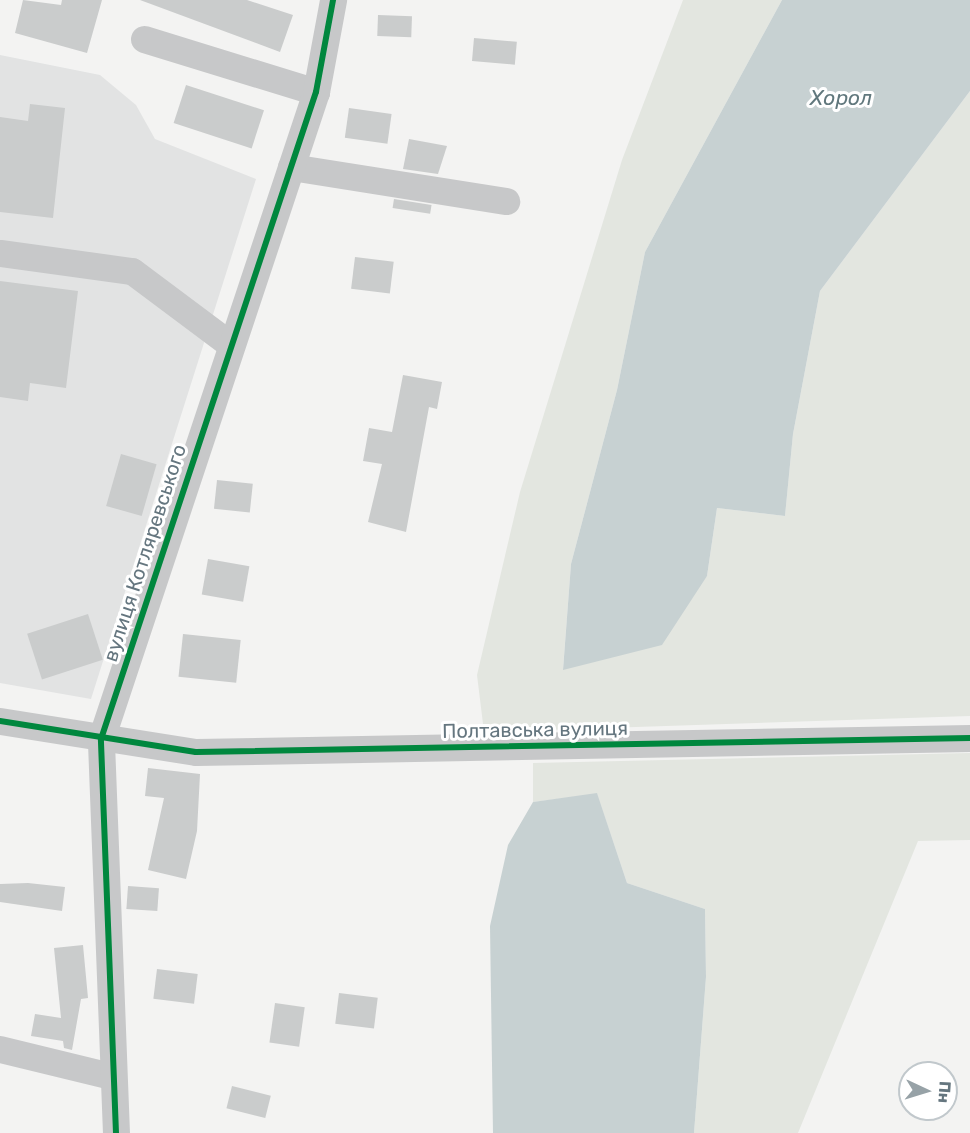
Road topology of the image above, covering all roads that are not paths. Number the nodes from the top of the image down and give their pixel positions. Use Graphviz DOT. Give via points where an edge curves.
graph roads {
  1 [pos="333,0"];
  2 [pos="144,39"];
  3 [pos="316,92"];
  4 [pos="291,167"];
  5 [pos="506,201"];
  6 [pos="0,253"];
  7 [pos="231,345"];
  8 [pos="0,721"];
  9 [pos="970,738"];
  10 [pos="102,739"];
  11 [pos="0,1049"];
  12 [pos="111,1076"];
  13 [pos="116,1133"];
  1 -- 3 [label="street, вулиця Котляревського"];
  2 -- 3 [label="street"];
  3 -- 4 [label="street, вулиця Котляревського"];
  4 -- 5 [label="street"];
  4 -- 7 [label="street, вулиця Котляревського"];
  6 -- 7 [label="street" via="132,271"];
  7 -- 10 [label="street, вулиця Котляревського"];
  8 -- 10 [label="street, Полтавська вулиця"];
  9 -- 10 [label="street, Полтавська вулиця" via="196,752"];
  10 -- 12 [label="street, вулиця Котляревського"];
  11 -- 12 [label="street"];
  12 -- 13 [label="street, вулиця Котляревського"];
}
